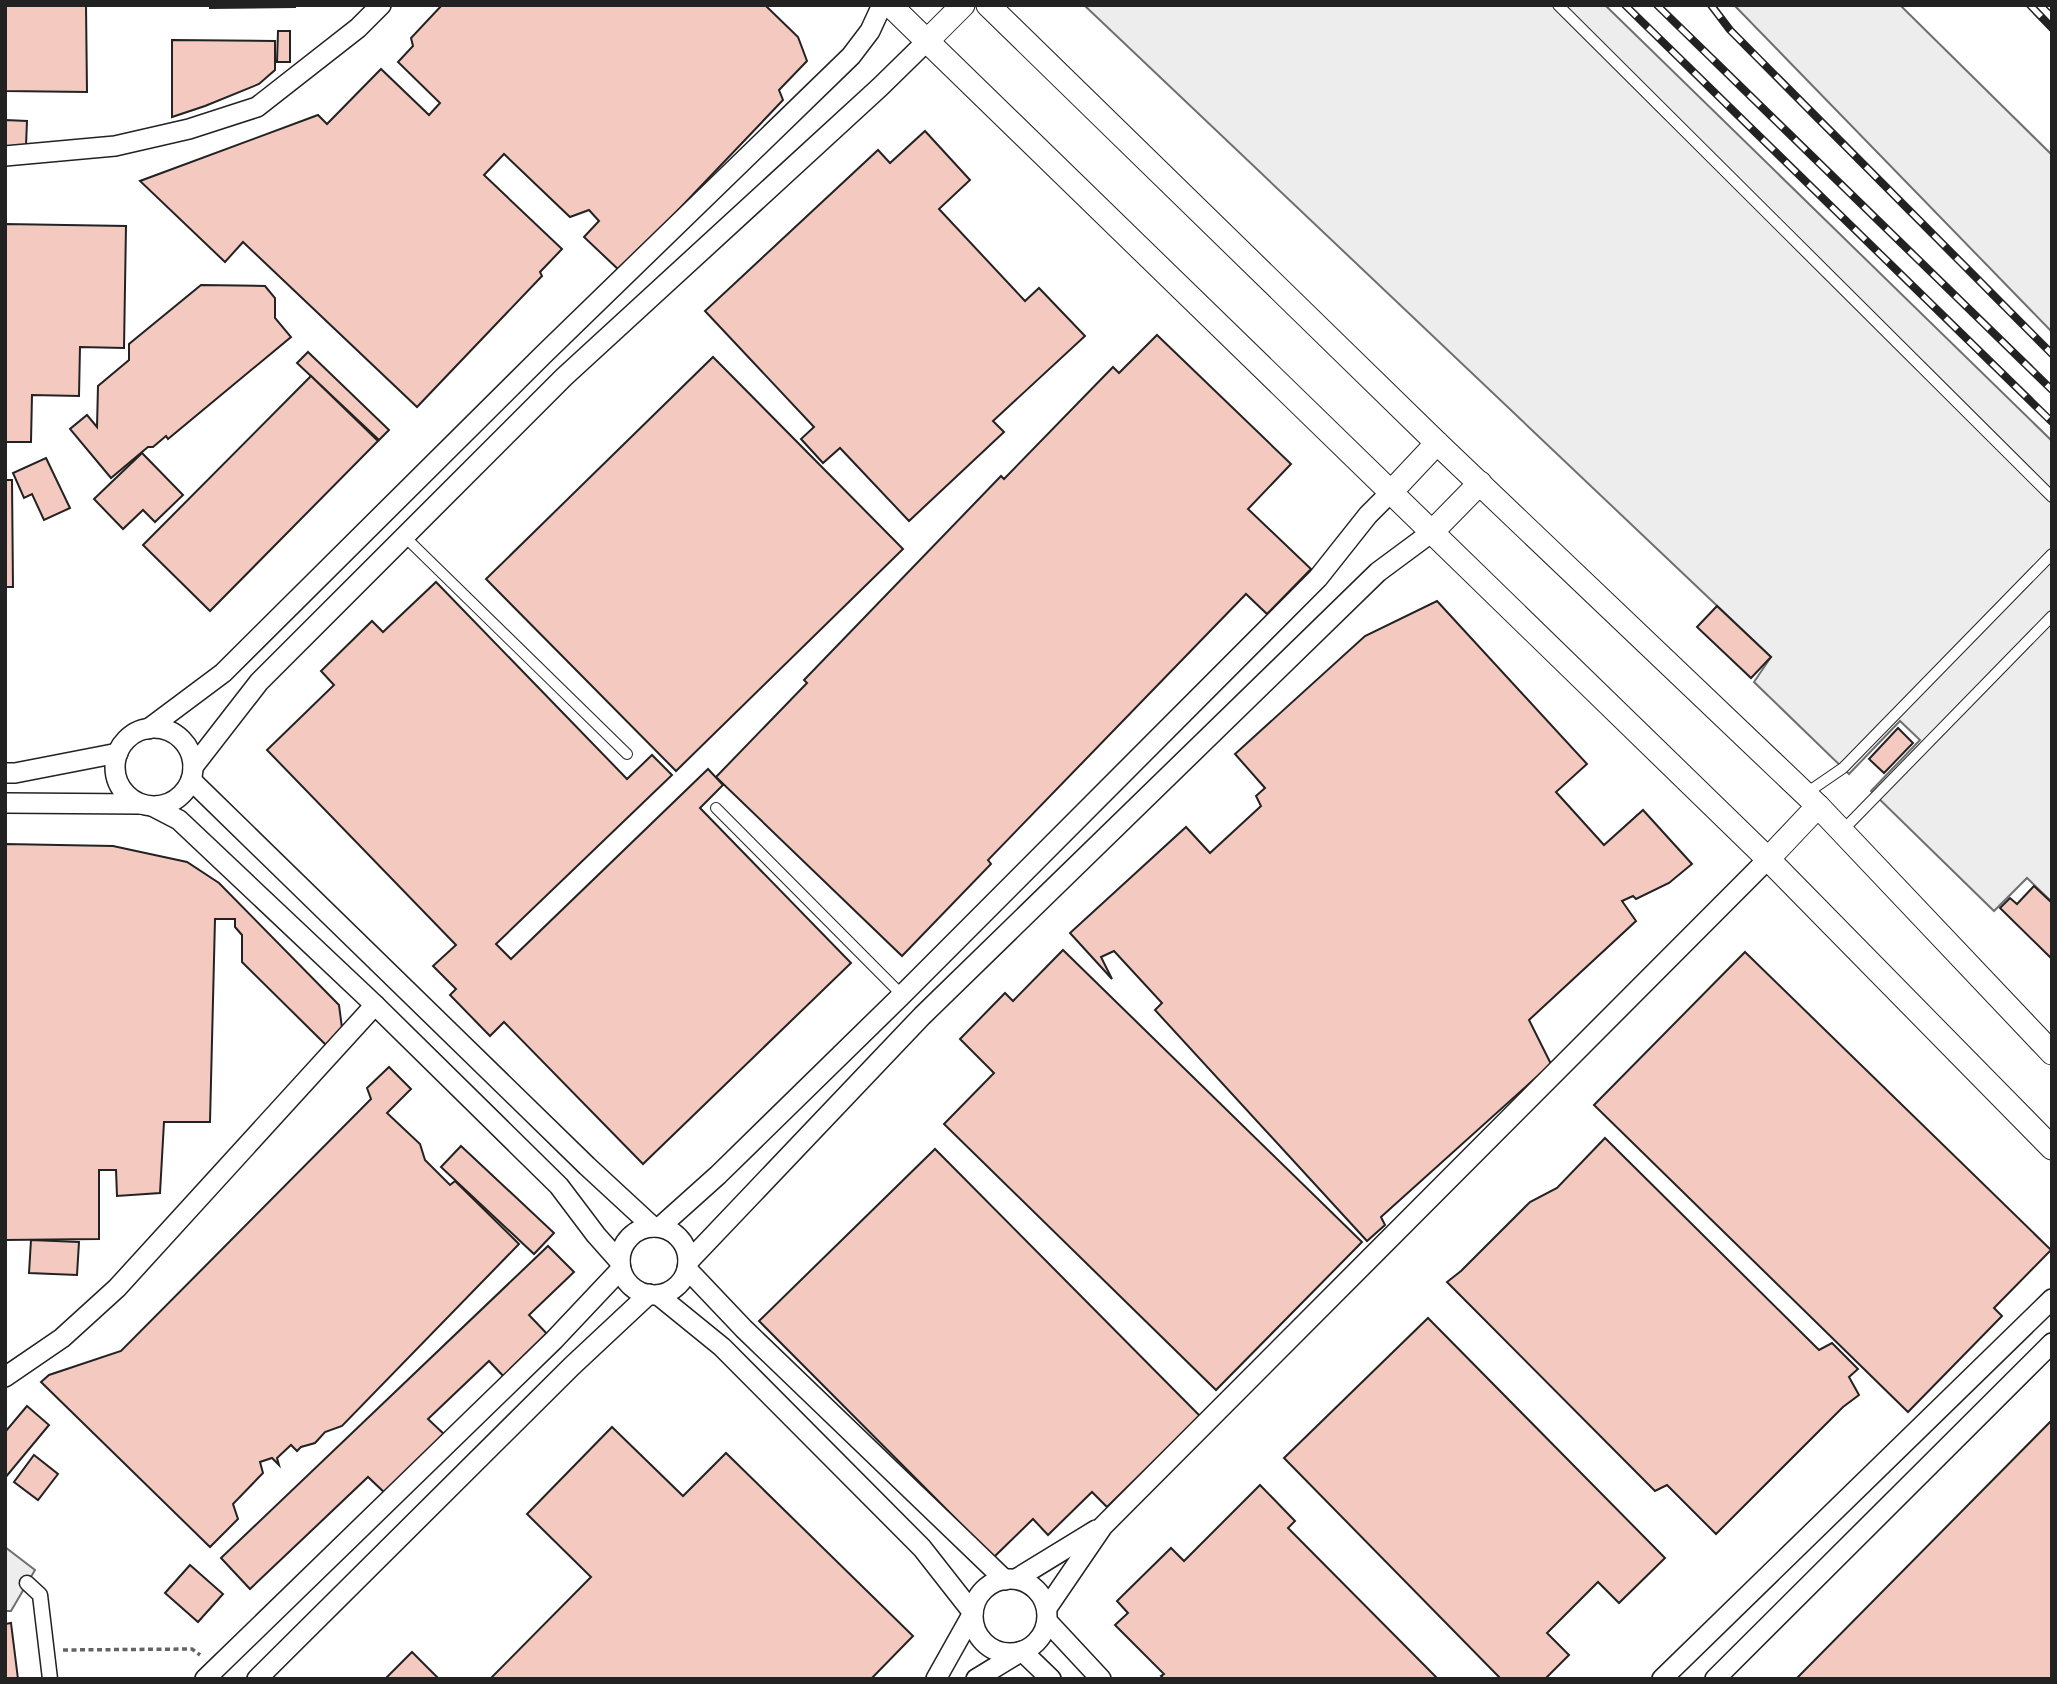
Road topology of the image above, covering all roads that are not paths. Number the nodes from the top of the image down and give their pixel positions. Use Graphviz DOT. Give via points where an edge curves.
graph roads {
  1 [pos="381,5"];
  2 [pos="882,5"];
  3 [pos="890,5"];
  4 [pos="963,5"];
  5 [pos="988,5"];
  6 [pos="1558,5"];
  7 [pos="926,43"];
  8 [pos="5,156"];
  9 [pos="543,355"];
  10 [pos="564,377"];
  11 [pos="1437,443"];
  12 [pos="428,469"];
  13 [pos="1480,483"];
  14 [pos="451,490"];
  15 [pos="1391,492"];
  16 [pos="2052,497"];
  17 [pos="1432,532"];
  18 [pos="405,537"];
  19 [pos="2052,554"];
  20 [pos="2052,616"];
  21 [pos="148,729"];
  22 [pos="118,753"];
  23 [pos="627,754"];
  24 [pos="5,773"];
  25 [pos="192,773"];
  26 [pos="1812,800"];
  27 [pos="5,803"];
  28 [pos="147,805"];
  29 [pos="716,808"];
  30 [pos="1842,831"];
  31 [pos="1768,859"];
  32 [pos="902,995"];
  33 [pos="375,1005"];
  34 [pos="922,1016"];
  35 [pos="2052,1053"];
  36 [pos="2052,1148"];
  37 [pos="656,1227"];
  38 [pos="620,1265"];
  39 [pos="688,1266"];
  40 [pos="653,1294"];
  41 [pos="2052,1300"];
  42 [pos="2052,1343"];
  43 [pos="5,1377"];
  44 [pos="423,1468"];
  45 [pos="447,1491"];
  46 [pos="1103,1526"];
  47 [pos="1010,1579"];
  48 [pos="27,1583"];
  49 [pos="973,1613"];
  50 [pos="1047,1615"];
  51 [pos="1022,1651"];
  52 [pos="211,1673"];
  53 [pos="50,1679"];
  54 [pos="257,1679"];
  55 [pos="936,1679"];
  56 [pos="976,1679"];
  57 [pos="1051,1679"];
  58 [pos="1101,1679"];
  59 [pos="1662,1679"];
  60 [pos="1715,1679"];
  1 -- 8 [label="street" via="257,107 189,130 116,146"];
  2 -- 9 [label="street" via="870,31 850,56"];
  3 -- 7 [label="street"];
  4 -- 7 [label="street"];
  5 -- 11 [label="street"];
  6 -- 16 [label="lane"];
  7 -- 10 [label="street"];
  7 -- 15 [label="street"];
  9 -- 10 [label="street"];
  9 -- 12 [label="street"];
  10 -- 14 [label="street"];
  11 -- 13 [label="street"];
  11 -- 15 [label="street"];
  12 -- 14 [label="street"];
  12 -- 21 [label="street" via="223,673"];
  13 -- 17 [label="street"];
  13 -- 26 [label="street"];
  14 -- 18 [label="street"];
  15 -- 17 [label="street"];
  15 -- 32 [label="street" via="1318,578"];
  17 -- 31 [label="street"];
  17 -- 34 [label="street" via="1378,572"];
  18 -- 23 [label="lane"];
  18 -- 25 [label="street" via="259,682"];
  19 -- 26 [label="lane"];
  20 -- 30 [label="lane"];
  21 -- 22 [label="street" via="135,733"];
  21 -- 25 [label="street" via="162,729 184,742 193,759"];
  22 -- 24 [label="street"];
  22 -- 28 [label="street" via="118,781 126,794"];
  25 -- 28 [label="street" via="175,801"];
  25 -- 37 [label="street" via="577,1156"];
  26 -- 30 [label="street"];
  26 -- 31 [label="street"];
  27 -- 28 [label="street"];
  28 -- 33 [label="street" via="179,820"];
  29 -- 32 [label="lane"];
  30 -- 35 [label="street"];
  31 -- 36 [label="street"];
  31 -- 46 [label="street"];
  32 -- 34 [label="street"];
  32 -- 37 [label="street" via="718,1175"];
  33 -- 38 [label="street" via="559,1186"];
  33 -- 43 [label="street" via="117,1288 62,1338"];
  34 -- 39 [label="street"];
  37 -- 38 [label="street" via="633,1234"];
  37 -- 39 [label="street" via="669,1230 683,1244"];
  38 -- 40 [label="street" via="628,1283"];
  38 -- 44 [label="street" via="554,1340"];
  39 -- 40 [label="street" via="676,1286"];
  39 -- 47 [label="street" via="744,1329"];
  40 -- 45 [label="street" via="572,1366"];
  40 -- 49 [label="street" via="722,1347 922,1548"];
  41 -- 59 [label="street"];
  42 -- 60 [label="street"];
  44 -- 45 [label="street"];
  44 -- 52 [label="street"];
  45 -- 54 [label="street"];
  46 -- 47 [label="street"];
  46 -- 50 [label="street"];
  47 -- 49 [label="street" via="980,1593"];
  47 -- 50 [label="street" via="1035,1588"];
  48 -- 53 [label="street" via="40,1595"];
  49 -- 51 [label="street" via="976,1631 984,1642 995,1650"];
  49 -- 55 [label="street"];
  50 -- 51 [label="street" via="1045,1631"];
  50 -- 58 [label="street"];
  51 -- 56 [label="street"];
  51 -- 57 [label="street"];
}
